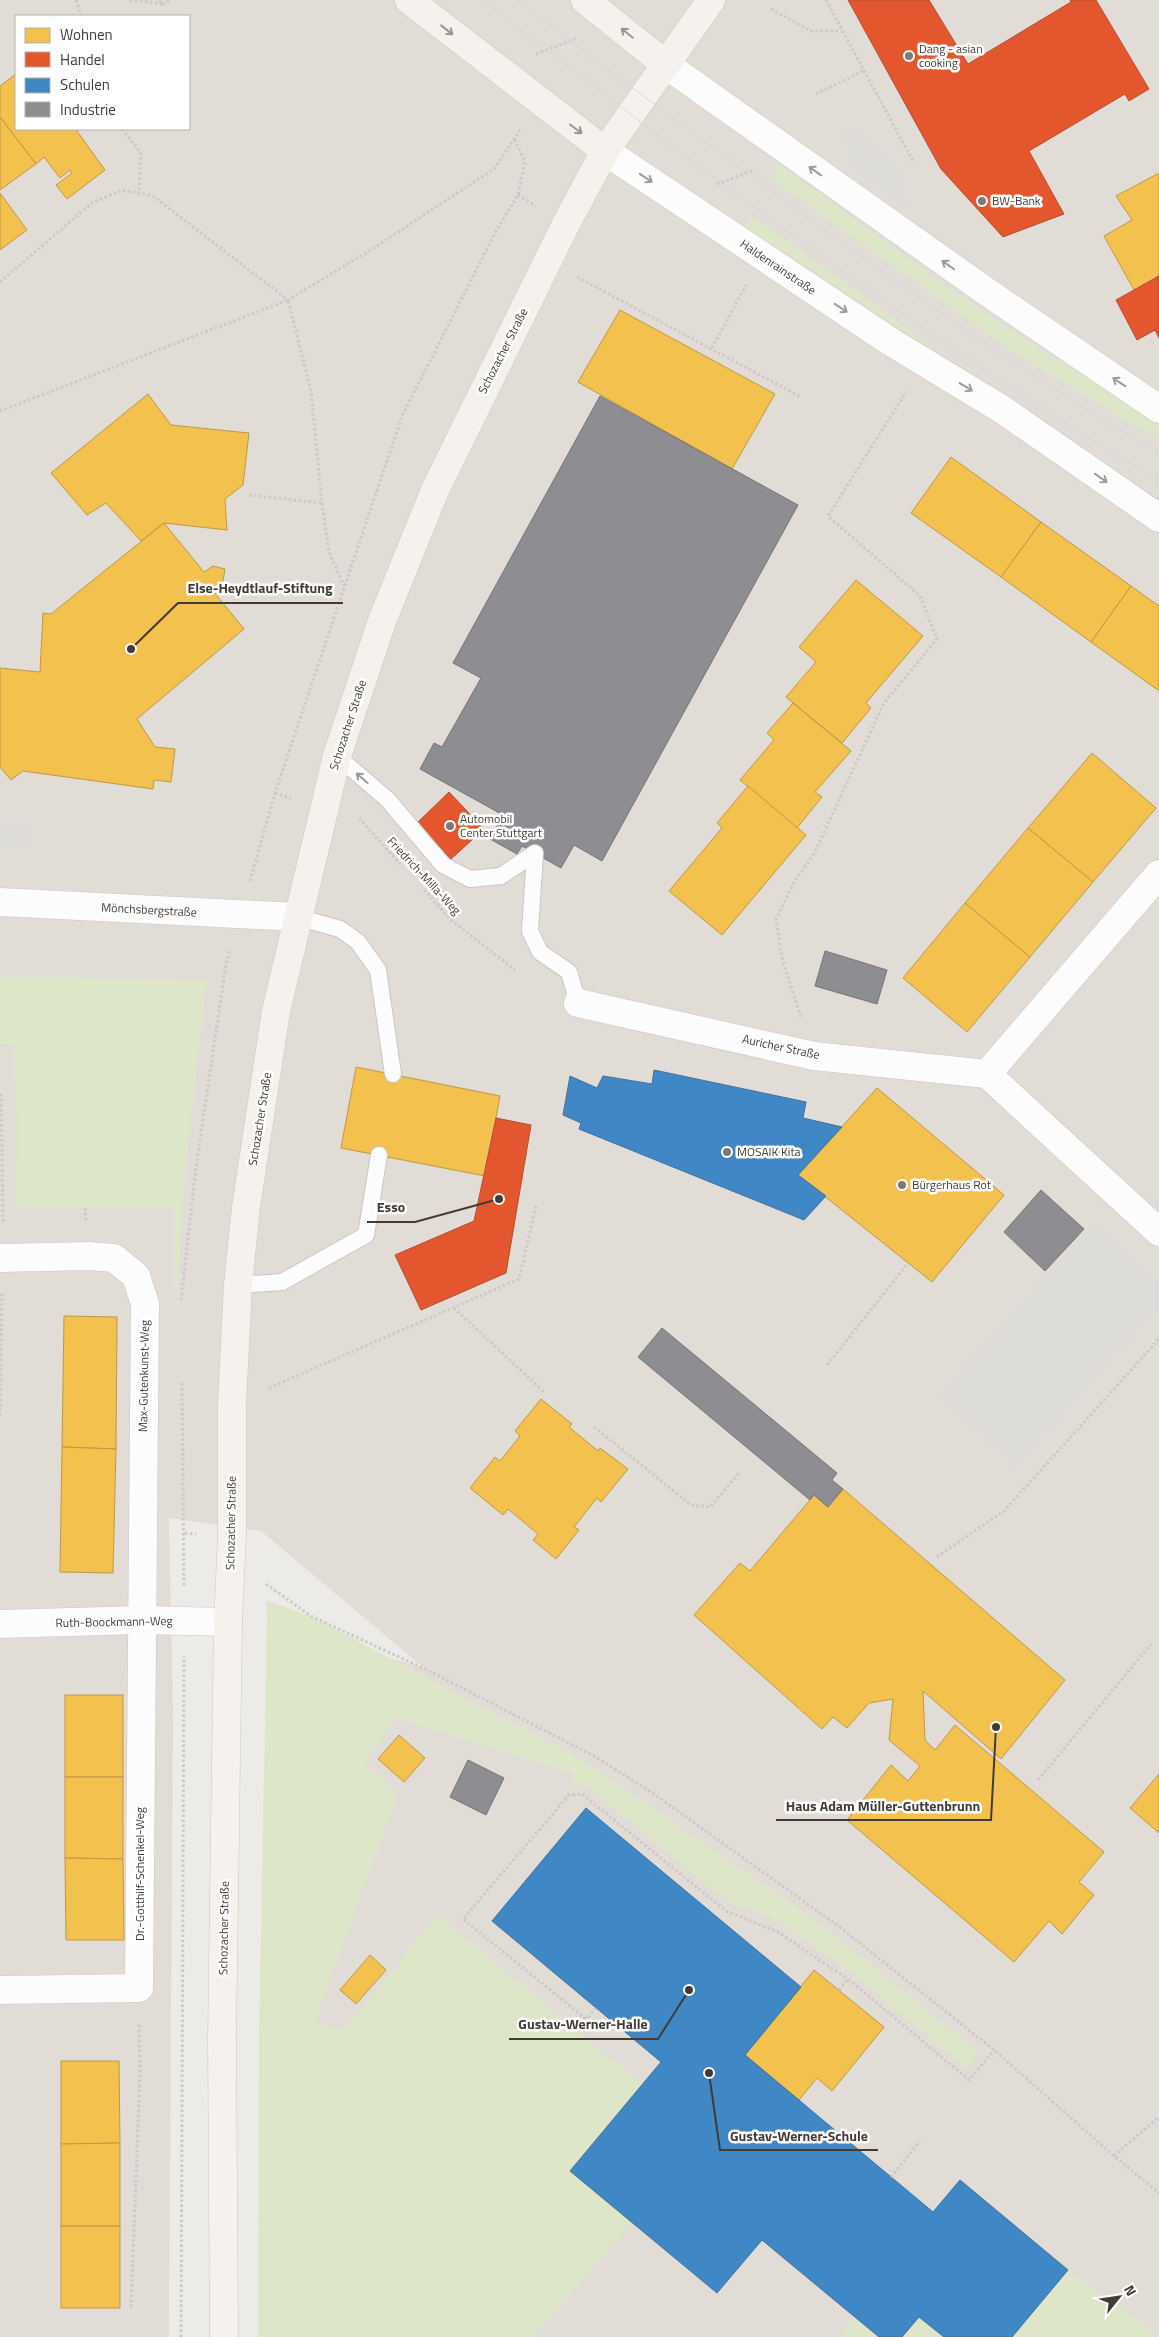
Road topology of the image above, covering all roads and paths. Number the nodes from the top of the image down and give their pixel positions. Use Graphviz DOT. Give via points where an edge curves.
graph roads {
  1 [pos="76,0"];
  2 [pos="130,0"];
  3 [pos="159,0"];
  4 [pos="170,0"];
  5 [pos="409,0"];
  6 [pos="585,0"];
  7 [pos="711,0"];
  8 [pos="826,0"];
  9 [pos="163,4"];
  10 [pos="771,9"];
  11 [pos="82,15"];
  12 [pos="841,31"];
  13 [pos="665,64"];
  14 [pos="863,71"];
  15 [pos="816,94"];
  16 [pos="123,130"];
  17 [pos="606,151"];
  18 [pos="914,163"];
  19 [pos="757,170"];
  20 [pos="712,186"];
  21 [pos="139,193"];
  22 [pos="762,256"];
  23 [pos="548,261"];
  24 [pos="0,282"];
  25 [pos="288,300"];
  26 [pos="712,348"];
  27 [pos="924,362"];
  28 [pos="802,397"];
  29 [pos="1159,409"];
  30 [pos="0,411"];
  31 [pos="249,495"];
  32 [pos="322,503"];
  33 [pos="1159,518"];
  34 [pos="344,586"];
  35 [pos="337,756"];
  36 [pos="275,793"];
  37 [pos="324,808"];
  38 [pos="404,868"];
  39 [pos="1159,874"];
  40 [pos="418,883"];
  41 [pos="0,902"];
  42 [pos="240,915"];
  43 [pos="297,917"];
  44 [pos="518,972"];
  45 [pos="578,1003"];
  46 [pos="814,1056"];
  47 [pos="393,1074"];
  48 [pos="987,1074"];
  49 [pos="1,1094"];
  50 [pos="379,1155"];
  51 [pos="536,1206"];
  52 [pos="1159,1232"];
  53 [pos="2,1258"];
  54 [pos="908,1263"];
  55 [pos="238,1285"];
  56 [pos="2,1302"];
  57 [pos="454,1308"];
  58 [pos="1159,1339"];
  59 [pos="827,1365"];
  60 [pos="544,1392"];
  61 [pos="232,1404"];
  62 [pos="0,1416"];
  63 [pos="594,1427"];
  64 [pos="739,1473"];
  65 [pos="937,1557"];
  66 [pos="311,1616"];
  67 [pos="142,1620"];
  68 [pos="228,1622"];
  69 [pos="0,1624"];
  70 [pos="1151,1644"];
  71 [pos="1038,1780"];
  72 [pos="848,1979"];
  73 [pos="0,1990"];
  74 [pos="839,1990"];
  75 [pos="596,2008"];
  76 [pos="139,2037"];
  77 [pos="994,2050"];
  78 [pos="1159,2117"];
  79 [pos="920,2141"];
  80 [pos="1114,2156"];
  81 [pos="891,2177"];
  82 [pos="1159,2193"];
  83 [pos="131,2307"];
  84 [pos="224,2337"];
  1 -- 11 [label="path"];
  2 -- 9 [label="path"];
  3 -- 9 [label="path"];
  4 -- 9 [label="path"];
  5 -- 17 [label="main road, Haldenrainstraße, one-way"];
  13 -- 6 [label="main road, one-way"];
  7 -- 13 [label="main road, Schozacher Straße"];
  8 -- 12 [label="path"];
  10 -- 12 [label="path" via="811,31"];
  12 -- 14 [label="path"];
  13 -- 17 [label="main road, Schozacher Straße"];
  29 -- 13 [label="street, one-way" via="956,271"];
  14 -- 15 [label="path"];
  14 -- 18 [label="path"];
  16 -- 21 [label="path" via="141,153"];
  17 -- 22 [label="street, Haldenrainstraße, one-way"];
  17 -- 23 [label="main road, Schozacher Straße"];
  19 -- 20 [label="path"];
  21 -- 24 [label="path" via="122,190 92,203"];
  21 -- 25 [label="path" via="153,196"];
  22 -- 26 [label="path"];
  22 -- 27 [label="street, Haldenrainstraße, one-way"];
  23 -- 26 [label="path"];
  23 -- 35 [label="main road, Schozacher Straße" via="435,490 382,621"];
  25 -- 30 [label="path"];
  25 -- 32 [label="path" via="311,392"];
  25 -- 34 [label="path" via="370,251 494,169 514,138 525,162 518,196 494,233 402,416"];
  26 -- 28 [label="path"];
  27 -- 33 [label="street, Haldenrainstraße, one-way" via="1003,410"];
  27 -- 46 [label="path" via="828,516 920,596 937,639 884,703 814,854 794,882 776,920 783,962"];
  31 -- 32 [label="path"];
  32 -- 34 [label="path" via="329,552"];
  34 -- 36 [label="path"];
  35 -- 37 [label="main road, Schozacher Straße"];
  45 -- 35 [label="lane, one-way" via="569,972 540,952 530,930 535,853 501,876 470,879 443,865 388,800"];
  36 -- 37 [label="path, Friedrich-Milla-Weg"];
  36 -- 42 [label="path"];
  37 -- 38 [label="path, Friedrich-Milla-Weg" via="357,817"];
  37 -- 43 [label="main road, Schozacher Straße"];
  39 -- 48 [label="street"];
  40 -- 44 [label="path, Friedrich-Milla-Weg" via="451,920"];
  41 -- 42 [label="street, Mönchsbergstraße"];
  42 -- 43 [label="street, Mönchsbergstraße"];
  43 -- 47 [label="lane" via="340,929 358,942 378,970"];
  43 -- 55 [label="main road, Schozacher Straße" via="276,1011 246,1207"];
  45 -- 46 [label="street, Auricher Straße"];
  46 -- 48 [label="street, Auricher Straße"];
  48 -- 52 [label="street"];
  49 -- 53 [label="path"];
  50 -- 55 [label="lane" via="366,1235 282,1282"];
  51 -- 57 [label="path" via="520,1279"];
  53 -- 67 [label="street, Max-Gutenkunst-Weg" via="114,1258 136,1276 145,1304"];
  54 -- 59 [label="path"];
  55 -- 61 [label="main road, Schozacher Straße"];
  56 -- 62 [label="path"];
  57 -- 60 [label="path"];
  57 -- 61 [label="path"];
  58 -- 65 [label="path" via="1004,1511"];
  61 -- 68 [label="main road, Schozacher Straße"];
  63 -- 64 [label="path" via="691,1505 710,1507"];
  66 -- 77 [label="path" via="425,1669 594,1756 654,1794 837,1925"];
  67 -- 68 [label="street, Ruth-Boockmann-Weg"];
  67 -- 69 [label="street, Ruth-Boockmann-Weg"];
  67 -- 73 [label="street, Dr.-Gotthilf-Schenkel-Weg" via="139,1988"];
  68 -- 84 [label="main road, Schozacher Straße" via="222,2039"];
  70 -- 71 [label="path"];
  72 -- 74 [label="path"];
  72 -- 75 [label="path" via="778,1932 726,1911 582,1794 569,1795 463,1919 586,2019"];
  72 -- 77 [label="path" via="969,2080"];
  76 -- 83 [label="path"];
  77 -- 80 [label="path"];
  78 -- 80 [label="path"];
  79 -- 81 [label="path"];
  80 -- 82 [label="path"];
}
